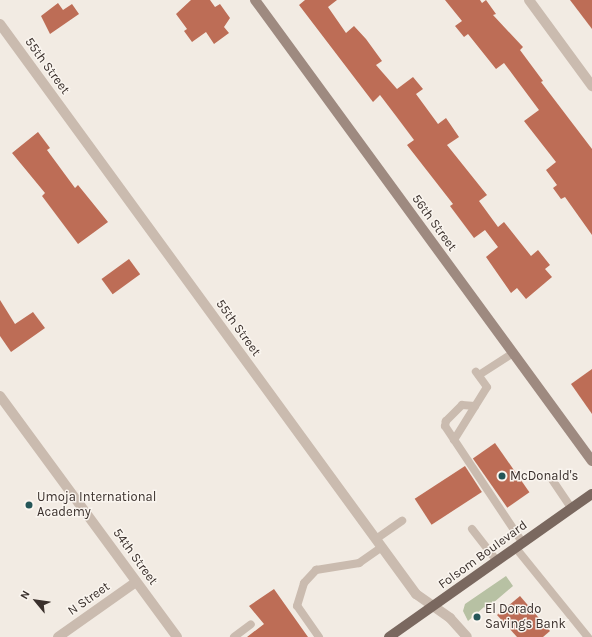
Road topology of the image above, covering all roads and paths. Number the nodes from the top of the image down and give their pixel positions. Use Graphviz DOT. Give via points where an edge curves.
graph roads {
  1 [pos="255,0"];
  2 [pos="529,0"];
  3 [pos="0,24"];
  4 [pos="592,86"];
  5 [pos="513,353"];
  6 [pos="0,396"];
  7 [pos="475,406"];
  8 [pos="454,440"];
  9 [pos="592,461"];
  10 [pos="551,478"];
  11 [pos="592,494"];
  12 [pos="571,508"];
  13 [pos="402,521"];
  14 [pos="472,529"];
  15 [pos="379,543"];
  16 [pos="519,545"];
  17 [pos="496,560"];
  18 [pos="136,582"];
  19 [pos="434,606"];
  20 [pos="251,624"];
  21 [pos="58,637"];
  22 [pos="177,637"];
  23 [pos="234,637"];
  24 [pos="319,637"];
  25 [pos="389,637"];
  26 [pos="467,637"];
  27 [pos="588,637"];
  1 -- 5 [label="street, 56th Street"];
  2 -- 4 [label="street"];
  3 -- 15 [label="street, 55th Street"];
  5 -- 7 [label="lane" via="478,373 487,387"];
  5 -- 9 [label="street, 56th Street"];
  6 -- 18 [label="street, 54th Street"];
  7 -- 8 [label="lane"];
  7 -- 8 [label="lane" via="462,405 446,421 445,426"];
  8 -- 16 [label="lane"];
  10 -- 12 [label="lane"];
  11 -- 12 [label="main road, Folsom Boulevard"];
  12 -- 16 [label="main road, Folsom Boulevard"];
  13 -- 15 [label="lane"];
  14 -- 17 [label="lane"];
  15 -- 19 [label="street, 55th Street" via="416,594"];
  15 -- 24 [label="lane" via="359,563 316,570 304,583 297,606"];
  16 -- 17 [label="main road, Folsom Boulevard"];
  16 -- 27 [label="lane"];
  17 -- 19 [label="main road, Folsom Boulevard"];
  18 -- 21 [label="street, N Street"];
  18 -- 22 [label="street, 54th Street"];
  19 -- 25 [label="main road, Folsom Boulevard"];
  19 -- 26 [label="street, 55th Street" via="450,618"];
  20 -- 23 [label="lane"];
}
